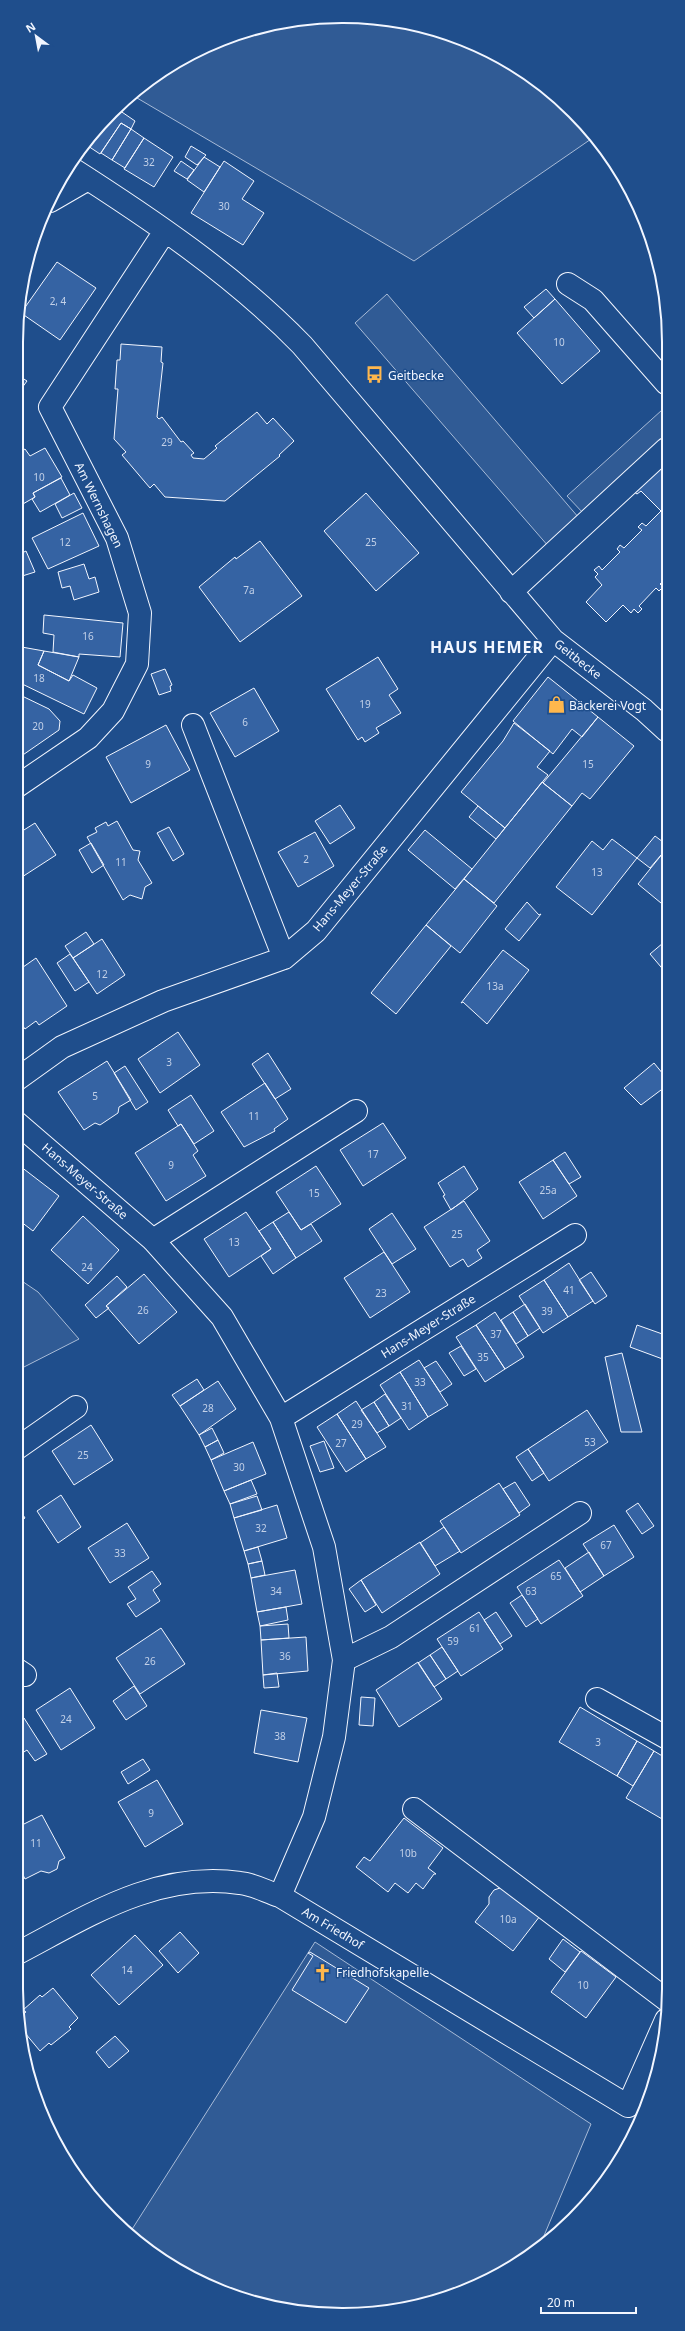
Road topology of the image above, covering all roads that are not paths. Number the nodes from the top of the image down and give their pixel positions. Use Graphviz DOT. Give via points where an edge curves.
graph roads {
  1 [pos="74,170"];
  2 [pos="88,179"];
  3 [pos="59,196"];
  4 [pos="165,231"];
  5 [pos="568,284"];
  6 [pos="662,378"];
  7 [pos="662,452"];
  8 [pos="510,592"];
  9 [pos="553,640"];
  10 [pos="193,725"];
  11 [pos="662,726"];
  12 [pos="23,783"];
  13 [pos="284,958"];
  14 [pos="23,1075"];
  15 [pos="356,1111"];
  16 [pos="23,1128"];
  17 [pos="575,1235"];
  18 [pos="153,1240"];
  19 [pos="76,1407"];
  20 [pos="281,1418"];
  21 [pos="23,1444"];
  22 [pos="580,1513"];
  23 [pos="344,1660"];
  24 [pos="597,1699"];
  25 [pos="662,1735"];
  26 [pos="414,1809"];
  27 [pos="280,1896"];
  28 [pos="23,1950"];
  29 [pos="662,1996"];
  30 [pos="658,2039"];
  1 -- 2 [label="street, Geitbecke"];
  2 -- 3 [label="street"];
  2 -- 4 [label="street, Geitbecke"];
  4 -- 8 [label="street, Geitbecke" via="275,317 302,345"];
  4 -- 12 [label="street, Am Wernshagen" via="50,407 117,538 140,614 138,664 113,711 88,738"];
  5 -- 6 [label="street" via="593,300"];
  7 -- 8 [label="street"];
  8 -- 9 [label="street, Geitbecke"];
  9 -- 11 [label="street, Geitbecke"];
  9 -- 13 [label="street, Hans-Meyer-Straße" via="316,932"];
  10 -- 13 [label="street"];
  13 -- 14 [label="street, Hans-Meyer-Straße" via="162,1001 62,1047"];
  15 -- 18 [label="street"];
  16 -- 18 [label="street, Hans-Meyer-Straße"];
  17 -- 20 [label="street, Hans-Meyer-Straße"];
  18 -- 20 [label="street, Hans-Meyer-Straße" via="222,1317"];
  19 -- 21 [label="street"];
  20 -- 23 [label="street, Hans-Meyer-Straße" via="324,1547"];
  22 -- 23 [label="street" via="391,1638"];
  23 -- 27 [label="street, Hans-Meyer-Straße" via="334,1737 314,1816"];
  24 -- 25 [label="street"];
  26 -- 29 [label="street"];
  27 -- 28 [label="street, Am Friedhof" via="241,1883 189,1880 146,1890 114,1903"];
  27 -- 30 [label="street, Am Friedhof" via="628,2106"];
}
